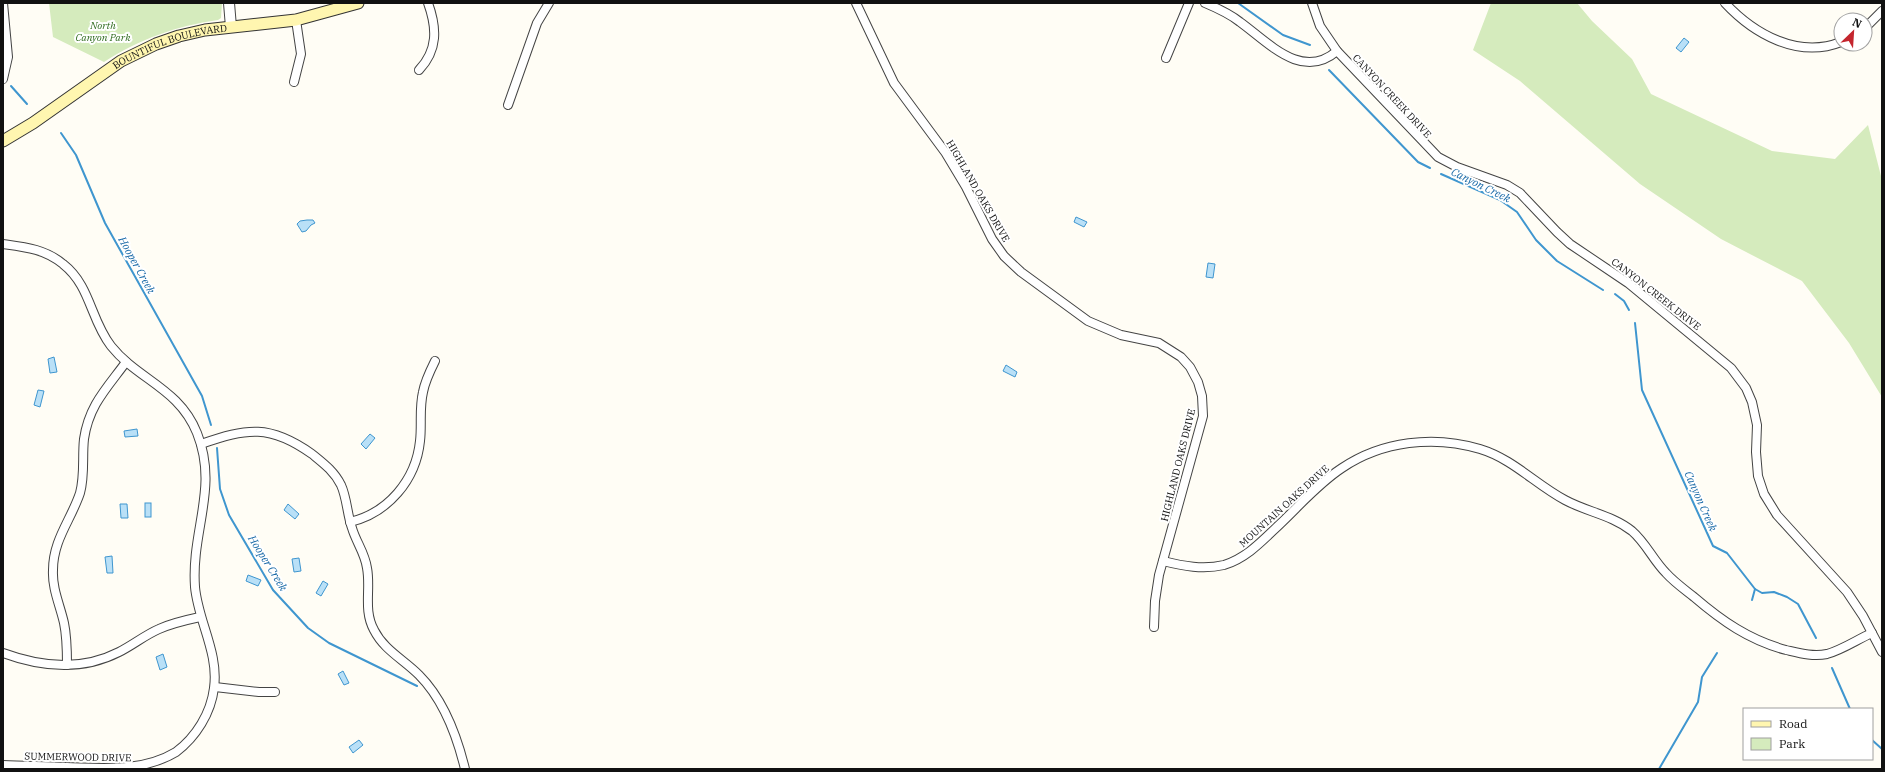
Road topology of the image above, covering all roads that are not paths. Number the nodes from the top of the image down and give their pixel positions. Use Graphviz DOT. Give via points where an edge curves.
graph roads {
  1 [pos="3,3"];
  2 [pos="229,3"];
  3 [pos="358,3"];
  4 [pos="428,3"];
  5 [pos="549,3"];
  6 [pos="856,3"];
  7 [pos="1190,3"];
  8 [pos="1205,3"];
  9 [pos="1312,3"];
  10 [pos="1725,3"];
  11 [pos="1882,11"];
  12 [pos="296,20"];
  13 [pos="1873,20"];
  14 [pos="231,27"];
  15 [pos="1833,45"];
  16 [pos="1337,51"];
  17 [pos="1166,58"];
  18 [pos="419,70"];
  19 [pos="3,79"];
  20 [pos="294,82"];
  21 [pos="508,105"];
  22 [pos="3,141"];
  23 [pos="3,244"];
  24 [pos="435,361"];
  25 [pos="126,362"];
  26 [pos="201,444"];
  27 [pos="350,522"];
  28 [pos="1163,561"];
  29 [pos="200,617"];
  30 [pos="1154,627"];
  31 [pos="1872,633"];
  32 [pos="1882,652"];
  33 [pos="3,653"];
  34 [pos="68,665"];
  35 [pos="215,687"];
  36 [pos="275,692"];
  37 [pos="3,765"];
  38 [pos="465,769"];
  1 -- 19 [label="street" via="8,57"];
  2 -- 14 [label="street"];
  3 -- 12 [label="main road, BOUNTIFUL BOULEVARD"];
  4 -- 18 [label="street" via="434,27 434,41 430,56"];
  5 -- 21 [label="street" via="537,23"];
  6 -- 28 [label="street, HIGHLAND OAKS DRIVE" via="894,83 945,152 969,192 992,239 1012,264 1088,321 1121,335 1164,346 1181,357 1195,374 1202,396 1202,416"];
  7 -- 17 [label="street"];
  8 -- 16 [label="street" via="1238,21 1295,61 1323,61"];
  9 -- 16 [label="street, CANYON CREEK DRIVE" via="1320,26"];
  10 -- 15 [label="street" via="1749,24 1778,41 1803,47"];
  11 -- 13 [label="street"];
  12 -- 14 [label="main road, BOUNTIFUL BOULEVARD"];
  12 -- 20 [label="street" via="301,54"];
  14 -- 22 [label="main road, BOUNTIFUL BOULEVARD" via="179,36 132,55"];
  16 -- 31 [label="street, CANYON CREEK DRIVE" via="1438,157 1457,167 1507,185 1520,193 1567,241 1628,283 1731,368 1746,388 1754,409 1757,425 1757,468 1768,502 1841,585"];
  23 -- 25 [label="street, SUMMERWOOD DRIVE" via="44,252 72,272 86,291 109,344"];
  24 -- 27 [label="street" via="422,393 420,442 410,474 401,490 388,503 366,517"];
  25 -- 26 [label="street, SUMMERWOOD DRIVE" via="175,399 190,420"];
  25 -- 34 [label="street" via="98,398 89,419 84,440 84,472 80,491 62,529 54,558 53,579 65,630"];
  26 -- 27 [label="street" via="247,431 269,433 291,440 334,474 344,492"];
  26 -- 29 [label="street, SUMMERWOOD DRIVE" via="207,486 195,561"];
  27 -- 38 [label="street" via="366,563 367,609 373,628 385,646 412,668 430,688 450,727"];
  28 -- 30 [label="street, HIGHLAND OAKS DRIVE" via="1155,601"];
  28 -- 31 [label="street, MOUNTAIN OAKS DRIVE" via="1198,568 1232,562 1253,549 1332,475 1356,460 1397,445 1427,441 1448,442 1503,458 1554,494 1620,522 1639,538 1671,578 1719,619 1753,639 1815,655 1829,653"];
  29 -- 34 [label="street" via="160,628 108,657 94,662"];
  29 -- 35 [label="street, SUMMERWOOD DRIVE" via="214,663"];
  31 -- 32 [label="street, CANYON CREEK DRIVE"];
  33 -- 34 [label="street" via="31,662"];
  35 -- 36 [label="street"];
  35 -- 37 [label="street, SUMMERWOOD DRIVE" via="209,708 199,728 184,745 158,762 131,769"];
}
